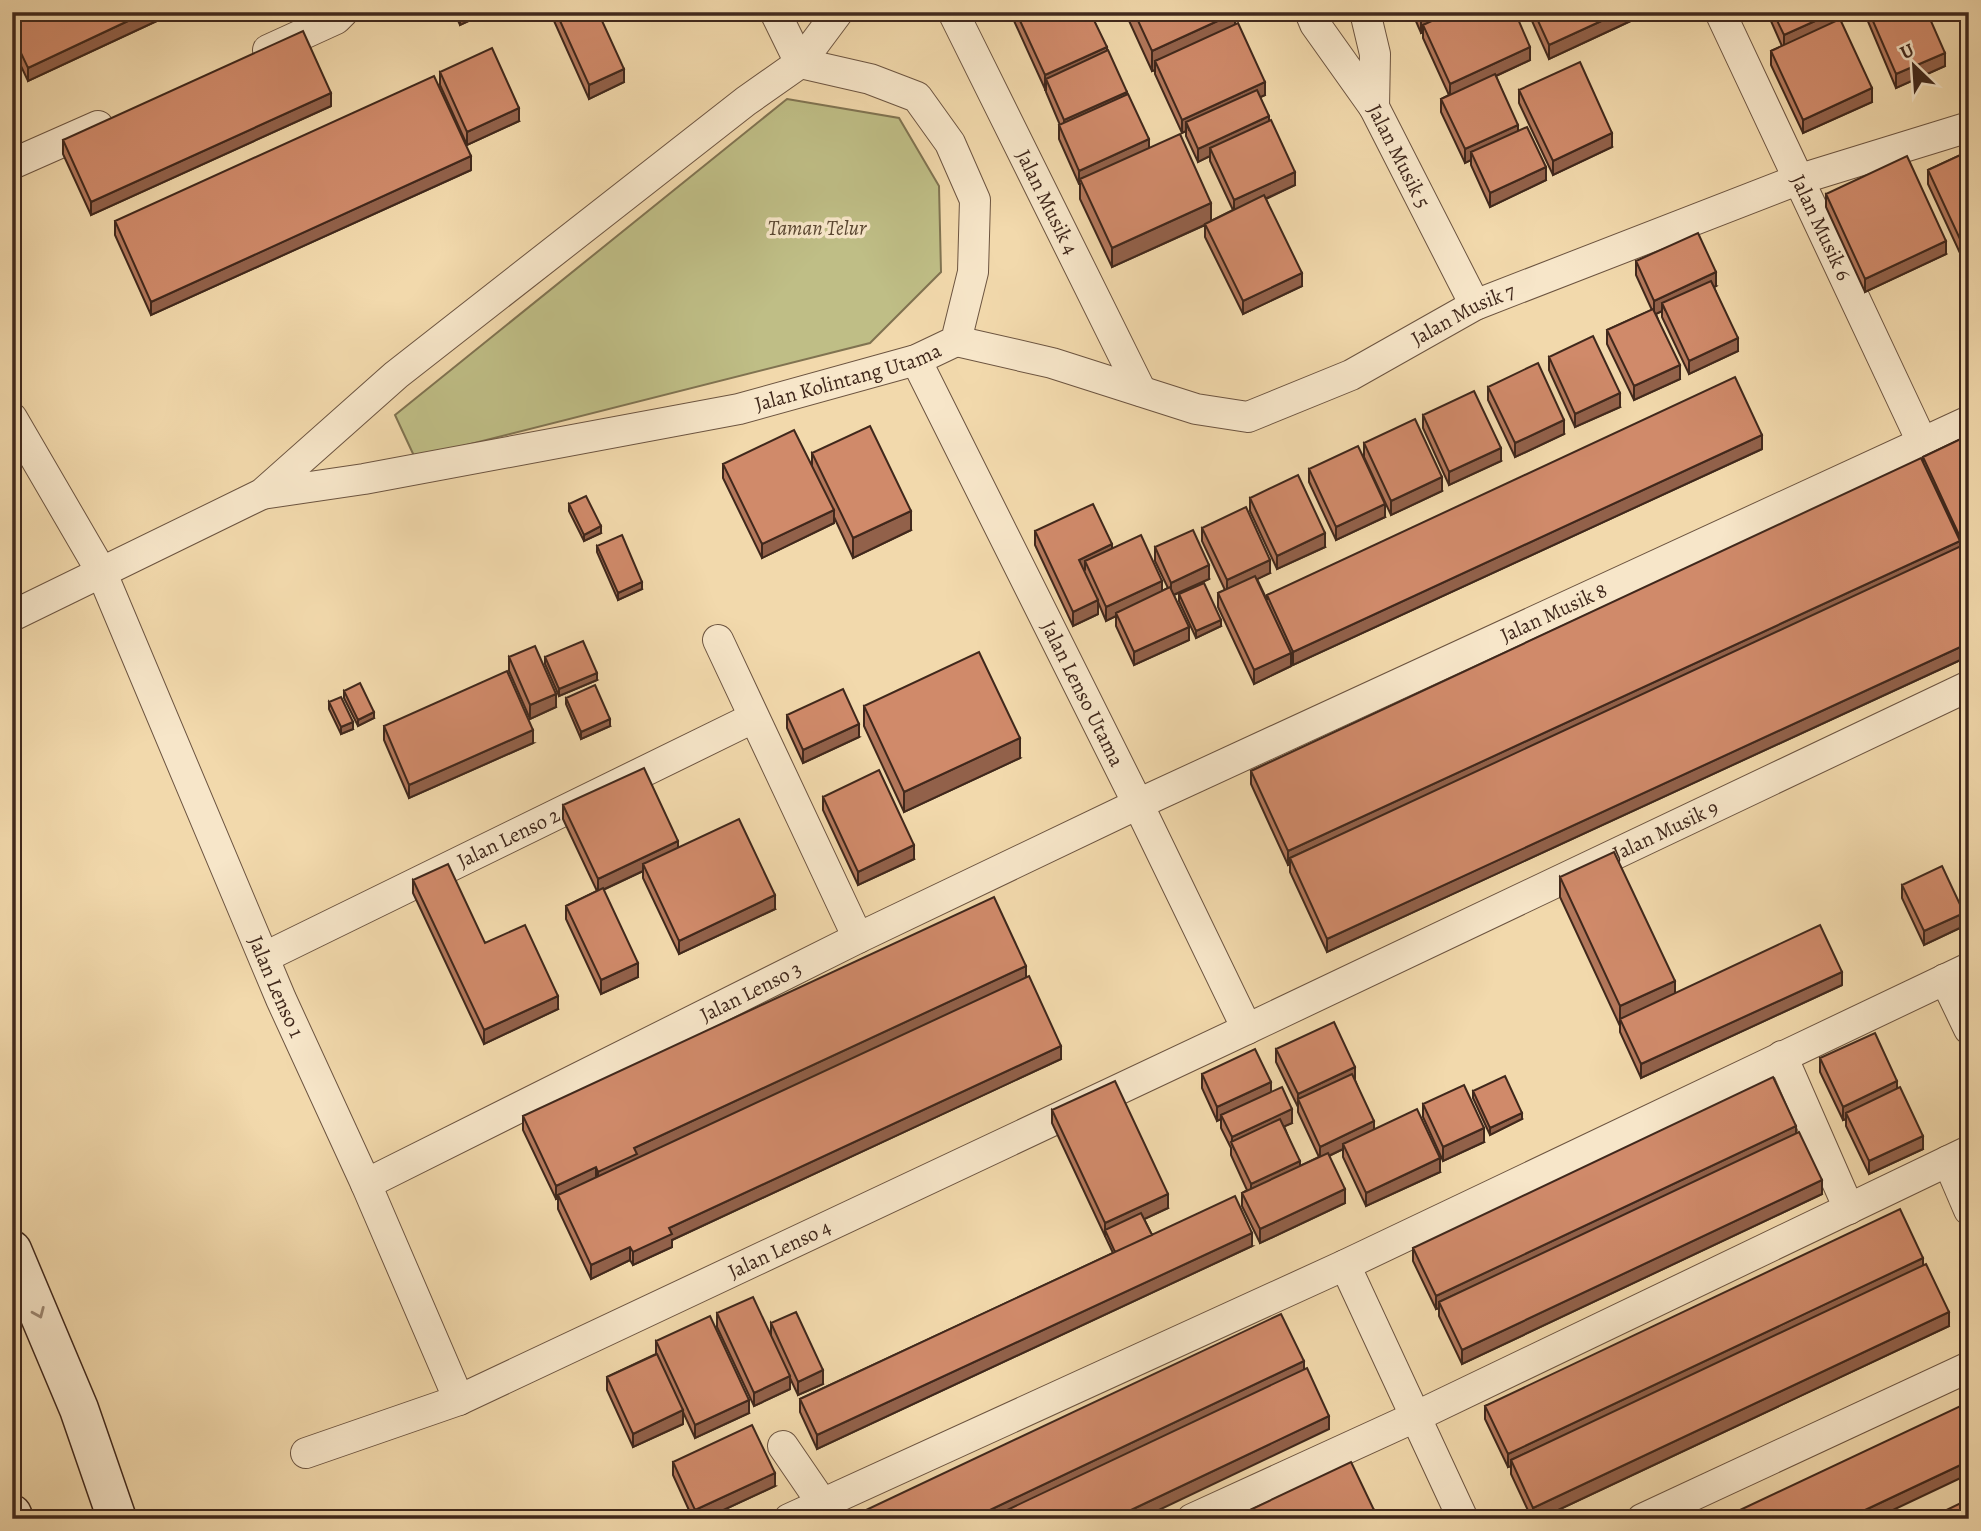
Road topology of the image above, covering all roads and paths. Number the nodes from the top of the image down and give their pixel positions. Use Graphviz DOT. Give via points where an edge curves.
graph roads {
  1 [pos="343,12"];
  2 [pos="775,12"];
  3 [pos="838,12"];
  4 [pos="953,12"];
  5 [pos="1310,12"];
  6 [pos="1365,12"];
  7 [pos="1720,12"];
  8 [pos="248,58"];
  9 [pos="800,63"];
  10 [pos="1374,107"];
  11 [pos="124,114"];
  12 [pos="1969,127"];
  13 [pos="12,164"];
  14 [pos="1797,180"];
  15 [pos="1475,305"];
  16 [pos="956,341"];
  17 [pos="916,360"];
  18 [pos="1141,391"];
  19 [pos="12,418"];
  20 [pos="1969,421"];
  21 [pos="1923,444"];
  22 [pos="262,494"];
  23 [pos="102,571"];
  24 [pos="12,616"];
  25 [pos="718,640"];
  26 [pos="1969,686"];
  27 [pos="753,718"];
  28 [pos="1138,804"];
  29 [pos="858,938"];
  30 [pos="265,957"];
  31 [pos="1957,973"];
  32 [pos="1247,1029"];
  33 [pos="1969,1029"];
  34 [pos="1782,1056"];
  35 [pos="1958,1156"];
  36 [pos="366,1184"];
  37 [pos="1849,1209"];
  38 [pos="1969,1210"];
  39 [pos="12,1250"];
  40 [pos="1345,1265"];
  41 [pos="1969,1367"];
  42 [pos="459,1399"];
  43 [pos="1415,1417"];
  44 [pos="783,1446"];
  45 [pos="306,1453"];
  46 [pos="826,1511"];
  47 [pos="117,1519"];
  48 [pos="789,1519"];
  49 [pos="1192,1519"];
  50 [pos="1463,1519"];
  51 [pos="1642,1519"];
  1 -- 8 [label="street"];
  2 -- 9 [label="street"];
  3 -- 9 [label="street"];
  4 -- 18 [label="street, Jalan Musik 4"];
  5 -- 10 [label="street, Jalan Musik 5"];
  6 -- 10 [label="street" via="1375,54"];
  7 -- 14 [label="street, Jalan Musik 6"];
  9 -- 16 [label="street, Jalan Kolintang Utama" via="870,79 917,97 950,143 975,200 973,272"];
  9 -- 22 [label="street, Jalan Kolintang Utama" via="396,375"];
  10 -- 15 [label="street, Jalan Musik 5"];
  11 -- 13 [label="street"];
  12 -- 14 [label="street, Jalan Musik 7"];
  14 -- 15 [label="street, Jalan Musik 7"];
  14 -- 21 [label="street, Jalan Musik 6"];
  15 -- 18 [label="street, Jalan Musik 7" via="1351,375 1248,418 1196,409"];
  16 -- 17 [label="street, Jalan Kolintang Utama"];
  16 -- 18 [label="street, Jalan Musik 7" via="1052,363"];
  17 -- 22 [label="street, Jalan Kolintang Utama" via="739,409"];
  17 -- 28 [label="street, Jalan Lenso Utama"];
  19 -- 23 [label="street, Jalan Lenso 1"];
  20 -- 21 [label="street, Jalan Musik 8"];
  21 -- 28 [label="street, Jalan Musik 8"];
  22 -- 23 [label="street, Jalan Kolintang Utama"];
  23 -- 24 [label="street, Jalan Kolintang Utama"];
  23 -- 30 [label="street, Jalan Lenso 1"];
  25 -- 27 [label="street"];
  26 -- 32 [label="street, Jalan Musik 9"];
  27 -- 29 [label="street"];
  27 -- 30 [label="street, Jalan Lenso 2"];
  28 -- 29 [label="street, Jalan Lenso 3"];
  28 -- 32 [label="street, Jalan Lenso Utama"];
  29 -- 36 [label="street, Jalan Lenso 3"];
  30 -- 36 [label="street, Jalan Lenso 1"];
  31 -- 33 [label="street"];
  31 -- 34 [label="street"];
  32 -- 42 [label="street, Jalan Lenso 4"];
  34 -- 37 [label="street"];
  34 -- 40 [label="street"];
  35 -- 37 [label="street"];
  35 -- 38 [label="street"];
  36 -- 42 [label="street, Jalan Lenso 1"];
  37 -- 43 [label="street"];
  39 -- 47 [label="main road, one-way" via="79,1409"];
  40 -- 43 [label="street"];
  40 -- 46 [label="street"];
  41 -- 51 [label="street"];
  42 -- 45 [label="street, Jalan Lenso 4"];
  43 -- 49 [label="street"];
  43 -- 50 [label="street"];
  44 -- 46 [label="street"];
  46 -- 48 [label="street"];
}
